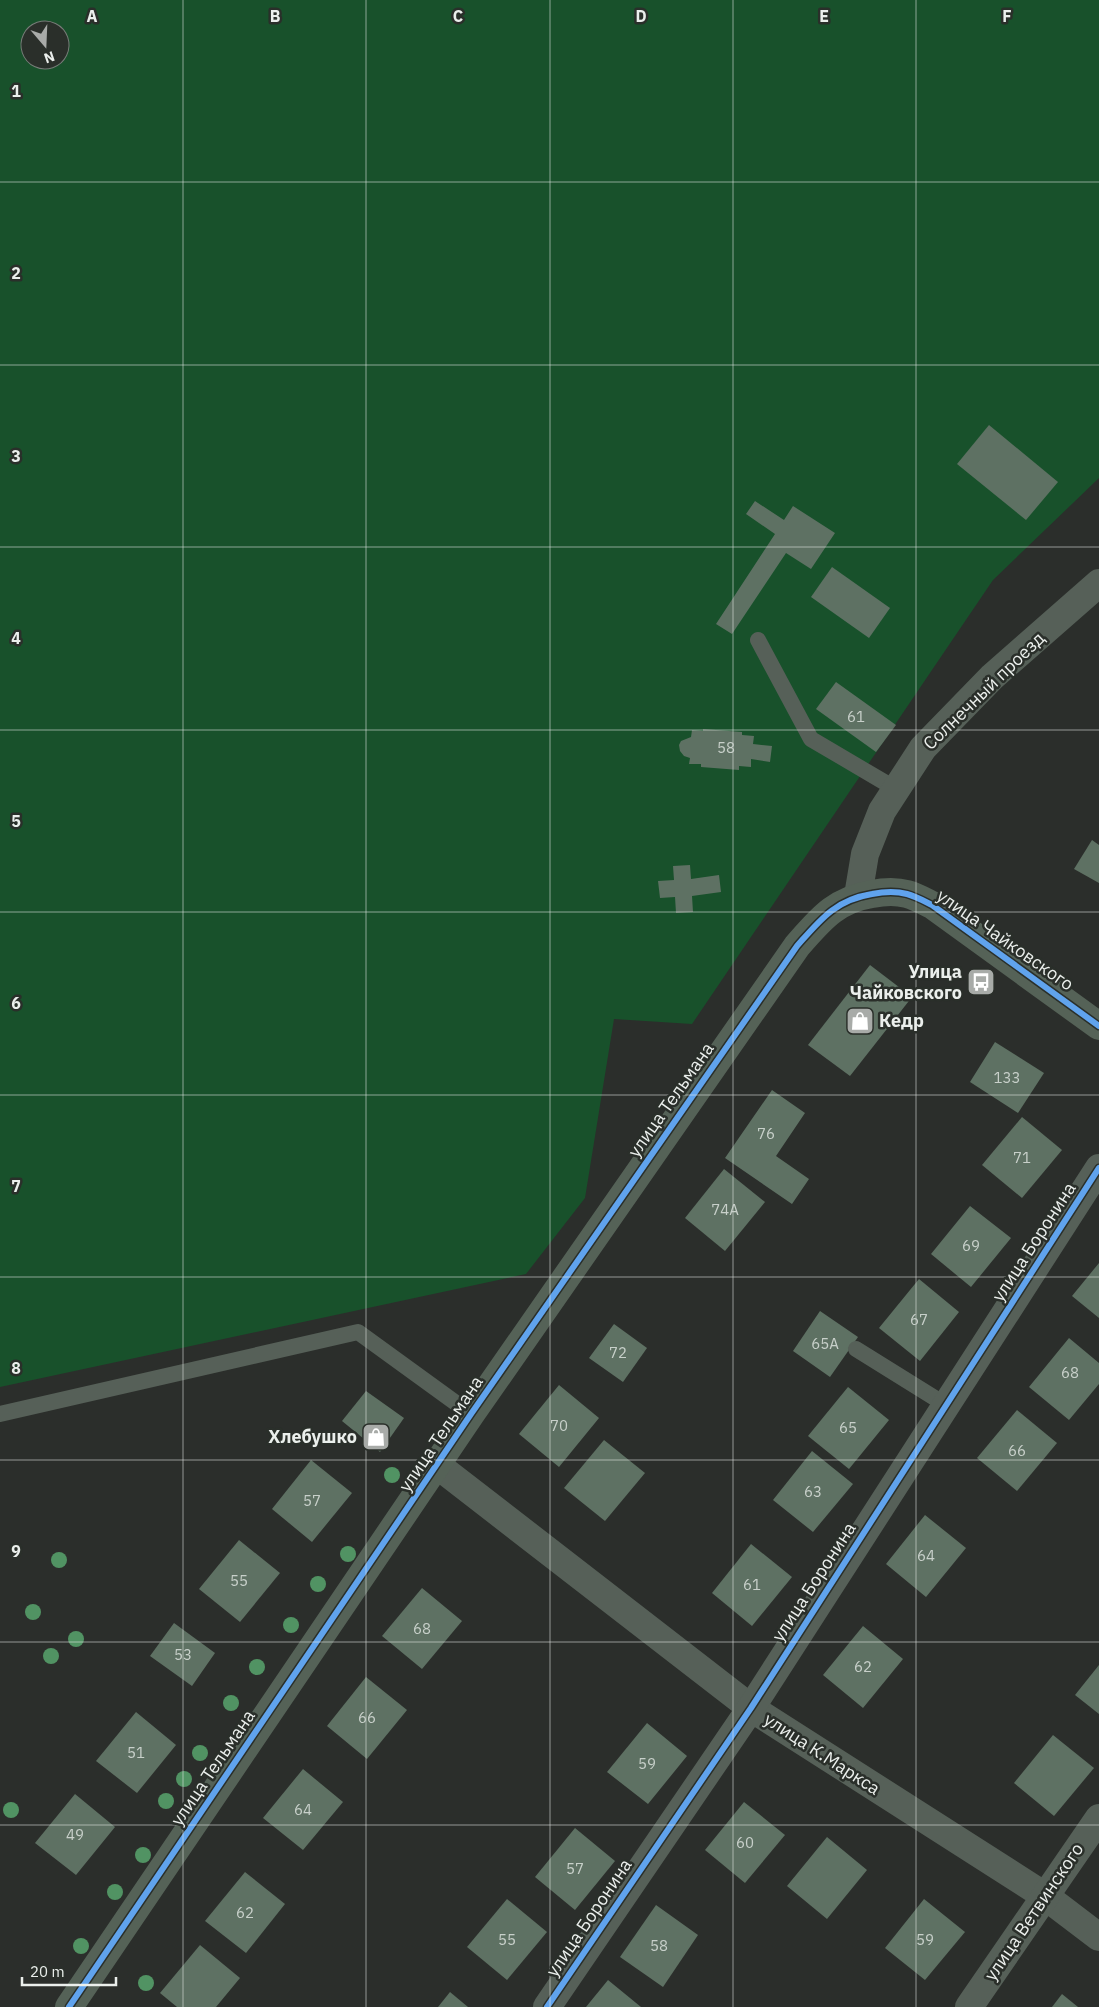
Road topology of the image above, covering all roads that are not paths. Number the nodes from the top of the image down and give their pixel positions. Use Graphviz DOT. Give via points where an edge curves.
graph roads {
  1 [pos="1099,583"];
  2 [pos="758,640"];
  3 [pos="896,789"];
  4 [pos="858,896"];
  5 [pos="1099,1026"];
  6 [pos="1099,1168"];
  7 [pos="856,1349"];
  8 [pos="946,1405"];
  9 [pos="0,1414"];
  10 [pos="471,1414"];
  11 [pos="437,1465"];
  12 [pos="751,1708"];
  13 [pos="1099,1818"];
  14 [pos="1045,1896"];
  15 [pos="1099,1937"];
  16 [pos="69,2007"];
  17 [pos="547,2007"];
  18 [pos="969,2007"];
  1 -- 3 [label="street, Солнечный проезд" via="992,677 923,748"];
  2 -- 3 [label="lane" via="811,739"];
  3 -- 4 [label="street, Солнечный проезд" via="882,811 865,854"];
  4 -- 5 [label="street, улица Чайковского" via="882,892 907,894 932,905"];
  4 -- 10 [label="street, улица Тельмана" via="822,918 797,946"];
  6 -- 8 [label="street, улица Боронина"];
  7 -- 8 [label="lane"];
  8 -- 12 [label="street, улица Боронина"];
  9 -- 10 [label="lane" via="358,1332"];
  10 -- 11 [label="street, улица Тельмана"];
  11 -- 12 [label="street, улица К.Маркса"];
  11 -- 16 [label="street, улица Тельмана"];
  12 -- 14 [label="street, улица К.Маркса"];
  12 -- 17 [label="street, улица Боронина"];
  13 -- 14 [label="street, улица Ветвинского"];
  14 -- 15 [label="street, улица К.Маркса"];
  14 -- 18 [label="street, улица Ветвинского"];
}
